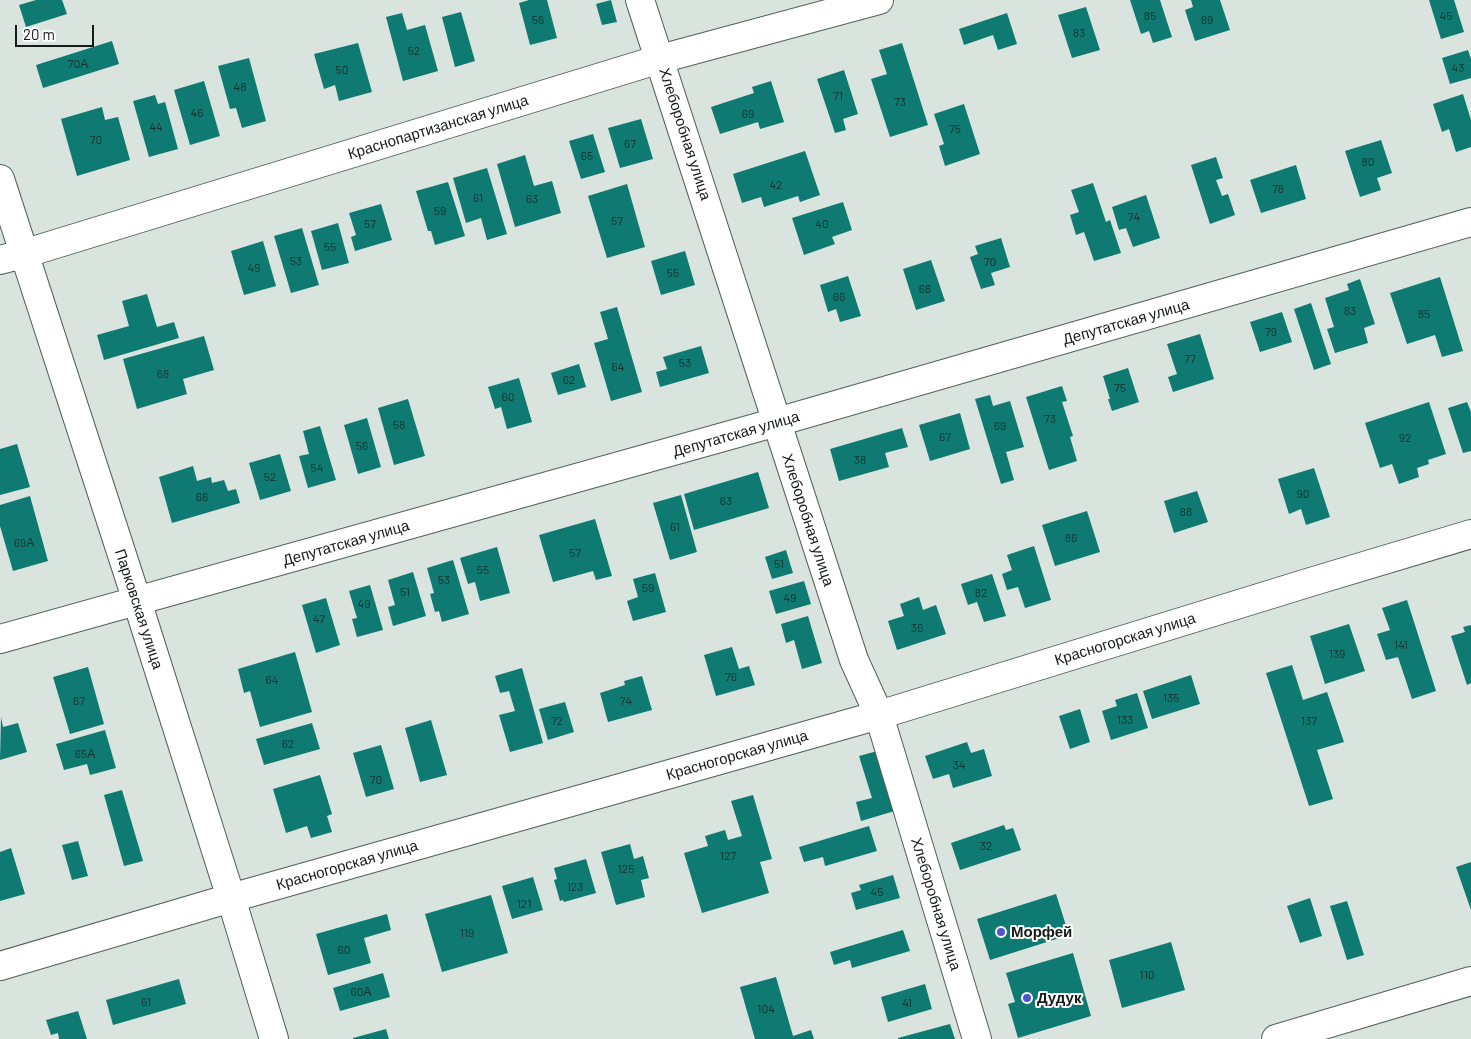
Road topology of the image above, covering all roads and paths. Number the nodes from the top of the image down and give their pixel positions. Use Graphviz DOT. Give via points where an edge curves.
graph roads {
  1 [pos="640,0"];
  2 [pos="879,0"];
  3 [pos="660,59"];
  4 [pos="0,179"];
  5 [pos="1471,222"];
  6 [pos="12,257"];
  7 [pos="778,422"];
  8 [pos="1471,534"];
  9 [pos="137,601"];
  10 [pos="0,639"];
  11 [pos="879,715"];
  12 [pos="231,898"];
  13 [pos="0,966"];
  14 [pos="1471,981"];
  15 [pos="274,1039"];
  16 [pos="977,1039"];
  17 [pos="1276,1039"];
  1 -- 3 [label="street, Хлеборобная улица"];
  2 -- 3 [label="street, Краснопартизанская улица"];
  3 -- 6 [label="street, Краснопартизанская улица"];
  3 -- 7 [label="street, Хлеборобная улица"];
  4 -- 6 [label="street, Парковская улица"];
  5 -- 7 [label="street, Депутатская улица"];
  6 -- 9 [label="street, Парковская улица"];
  7 -- 9 [label="street, Депутатская улица"];
  7 -- 11 [label="street, Хлеборобная улица" via="854,660"];
  8 -- 11 [label="street, Красногорская улица"];
  9 -- 10 [label="street, Депутатская улица"];
  9 -- 12 [label="street, Парковская улица"];
  11 -- 12 [label="street, Красногорская улица"];
  11 -- 16 [label="street, Хлеборобная улица"];
  12 -- 13 [label="street, Красногорская улица"];
  12 -- 15 [label="street, Парковская улица"];
  14 -- 17 [label="street"];
}
